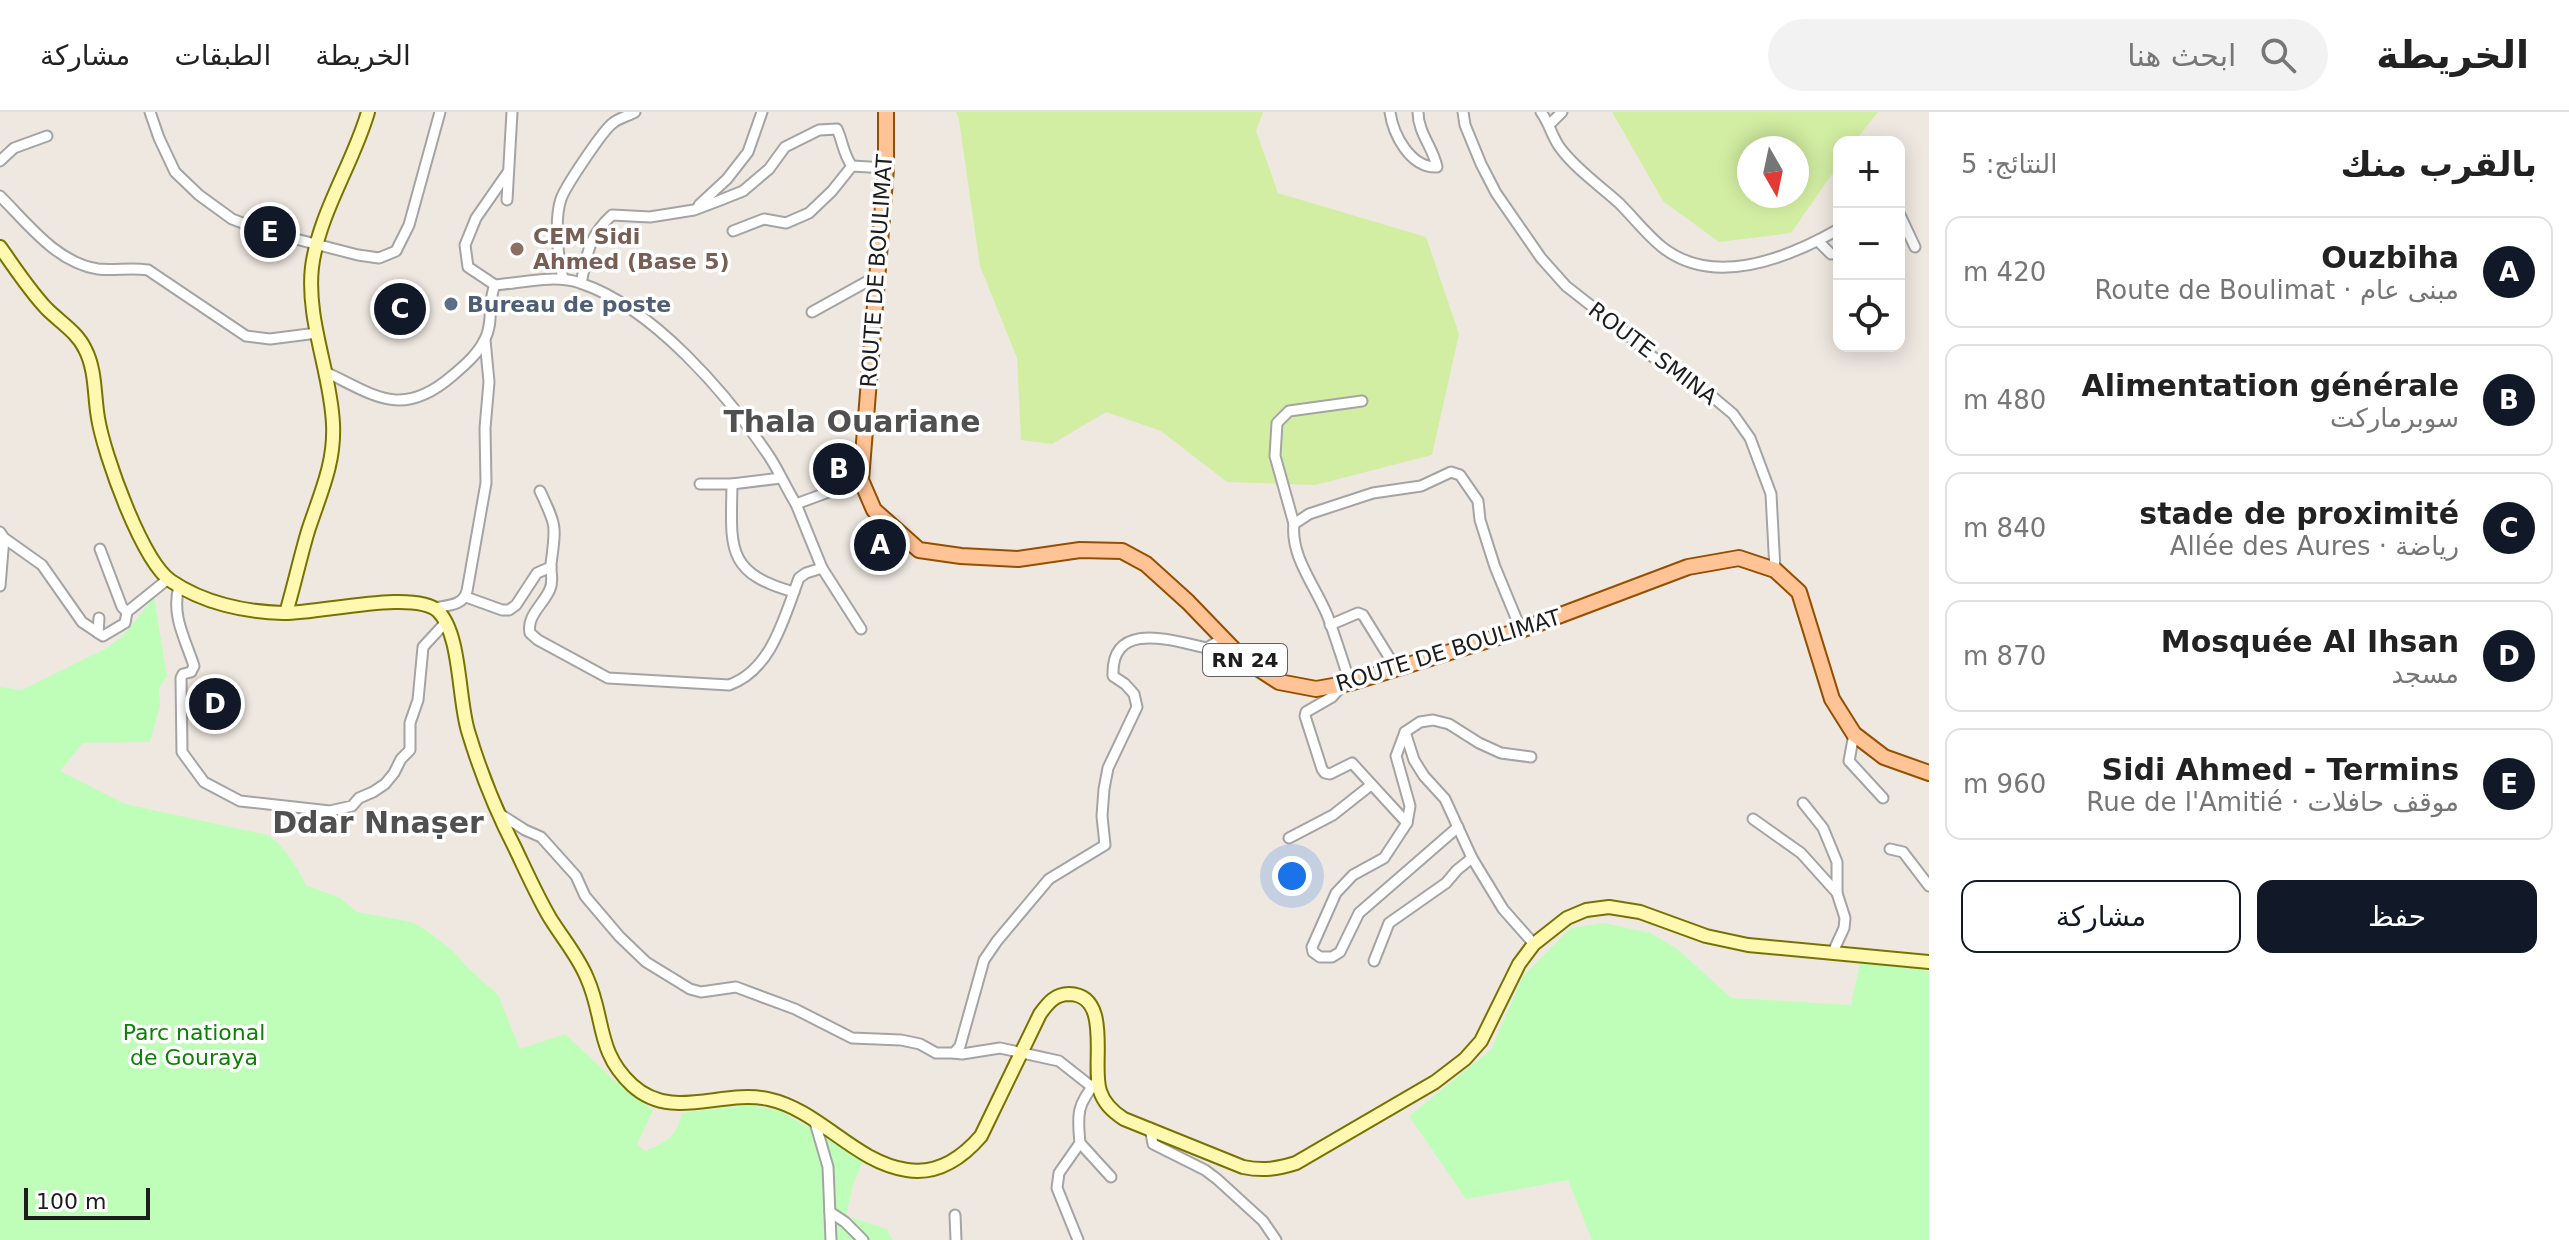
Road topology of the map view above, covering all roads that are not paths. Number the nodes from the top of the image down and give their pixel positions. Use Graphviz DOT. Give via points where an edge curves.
graph roads {
  1 [pos="150,112"];
  2 [pos="368,112"];
  3 [pos="440,112"];
  4 [pos="512,112"];
  5 [pos="635,112"];
  6 [pos="762,112"];
  7 [pos="886,112"];
  8 [pos="1390,112"];
  9 [pos="1418,112"];
  10 [pos="1463,112"];
  11 [pos="1541,112"];
  12 [pos="1562,112"];
  13 [pos="1550,124"];
  14 [pos="47,136"];
  15 [pos="0,161"];
  16 [pos="852,166"];
  17 [pos="886,168"];
  18 [pos="508,172"];
  19 [pos="0,196"];
  20 [pos="507,200"];
  21 [pos="694,210"];
  22 [pos="1905,226"];
  23 [pos="733,231"];
  24 [pos="1833,232"];
  25 [pos="1818,241"];
  26 [pos="316,243"];
  27 [pos="0,247"];
  28 [pos="1915,247"];
  29 [pos="1833,254"];
  30 [pos="877,276"];
  31 [pos="563,279"];
  32 [pos="581,283"];
  33 [pos="495,285"];
  34 [pos="812,312"];
  35 [pos="317,333"];
  36 [pos="485,340"];
  37 [pos="324,371"];
  38 [pos="1362,401"];
  39 [pos="781,478"];
  40 [pos="861,480"];
  41 [pos="700,484"];
  42 [pos="732,484"];
  43 [pos="540,491"];
  44 [pos="796,504"];
  45 [pos="1294,524"];
  46 [pos="2,535"];
  47 [pos="100,549"];
  48 [pos="551,567"];
  49 [pos="822,568"];
  50 [pos="1775,570"];
  51 [pos="174,582"];
  52 [pos="0,586"];
  53 [pos="794,592"];
  54 [pos="466,597"];
  55 [pos="434,608"];
  56 [pos="127,612"];
  57 [pos="286,613"];
  58 [pos="99,618"];
  59 [pos="446,622"];
  60 [pos="1330,625"];
  61 [pos="861,629"];
  62 [pos="1521,630"];
  63 [pos="98,633"];
  64 [pos="1223,638"];
  65 [pos="1397,670"];
  66 [pos="1347,684"];
  67 [pos="1405,732"];
  68 [pos="1854,734"];
  69 [pos="1531,757"];
  70 [pos="1929,773"];
  71 [pos="1371,785"];
  72 [pos="1883,798"];
  73 [pos="1803,803"];
  74 [pos="500,814"];
  75 [pos="1753,819"];
  76 [pos="1407,823"];
  77 [pos="1458,827"];
  78 [pos="1289,838"];
  79 [pos="1890,849"];
  80 [pos="1472,858"];
  81 [pos="1929,886"];
  82 [pos="1837,893"];
  83 [pos="1533,945"];
  84 [pos="1833,952"];
  85 [pos="1374,961"];
  86 [pos="1929,962"];
  87 [pos="954,1053"];
  88 [pos="1022,1053"];
  89 [pos="1095,1084"];
  90 [pos="814,1119"];
  91 [pos="1150,1128"];
  92 [pos="1080,1143"];
  93 [pos="1111,1177"];
  94 [pos="830,1212"];
  95 [pos="955,1215"];
  96 [pos="831,1240"];
  97 [pos="863,1240"];
  98 [pos="956,1240"];
  99 [pos="1078,1240"];
  100 [pos="1276,1240"];
  1 -- 26 [label="street" via="175,172 199,195 232,219"];
  2 -- 26 [label="main road"];
  3 -- 26 [label="street" via="409,225 396,251 379,258"];
  4 -- 18 [label="street"];
  5 -- 31 [label="street" via="612,124 560,200"];
  6 -- 21 [label="street" via="748,152"];
  7 -- 17 [label="main road, ROUTE DE BOULIMAT"];
  8 -- 9 [label="street" via="1399,141 1419,162 1437,167 1422,136"];
  10 -- 50 [label="street, ROUTE SMINA" via="1496,193 1541,258 1566,286 1650,355 1733,414 1750,438 1771,494"];
  11 -- 13 [label="street"];
  12 -- 13 [label="street"];
  13 -- 25 [label="street" via="1572,163 1681,259 1714,268 1761,263"];
  14 -- 15 [label="street" via="14,148"];
  16 -- 17 [label="street"];
  16 -- 21 [label="street" via="837,129 819,130 785,147 743,191"];
  16 -- 23 [label="street" via="809,213 786,223 764,219"];
  17 -- 30 [label="main road, ROUTE DE BOULIMAT"];
  18 -- 20 [label="street"];
  18 -- 33 [label="street" via="476,218 465,245 468,267"];
  19 -- 35 [label="street" via="52,247 79,264 148,270 246,336 270,339"];
  21 -- 32 [label="street" via="650,217 612,215 597,229"];
  22 -- 28 [label="street"];
  24 -- 25 [label="street"];
  25 -- 29 [label="street"];
  26 -- 35 [label="main road" via="312,306"];
  27 -- 51 [label="main road" via="29,289 84,347 116,482 153,560"];
  30 -- 34 [label="street"];
  30 -- 40 [label="main road, ROUTE DE BOULIMAT"];
  31 -- 32 [label="street"];
  31 -- 33 [label="street"];
  32 -- 39 [label="street" via="653,324 722,394"];
  33 -- 36 [label="street"];
  35 -- 37 [label="main road"];
  36 -- 37 [label="street" via="471,360 419,398 376,396"];
  36 -- 54 [label="street" via="486,483"];
  37 -- 57 [label="main road" via="333,424 327,482"];
  38 -- 45 [label="street" via="1289,411 1277,423 1275,456"];
  39 -- 42 [label="street"];
  39 -- 44 [label="street"];
  40 -- 44 [label="street"];
  40 -- 64 [label="main road, ROUTE DE BOULIMAT / RN 24" via="874,510 919,550 1018,559 1080,550 1122,551 1146,564"];
  41 -- 42 [label="street"];
  42 -- 53 [label="street" via="736,558 767,584"];
  43 -- 48 [label="street" via="555,522"];
  44 -- 49 [label="street"];
  45 -- 60 [label="street" via="1296,553"];
  45 -- 62 [label="street" via="1373,493 1421,486 1451,472 1460,475 1478,501 1495,567"];
  46 -- 52 [label="street"];
  46 -- 63 [label="street" via="42,565 82,622"];
  47 -- 56 [label="street"];
  48 -- 53 [label="street" via="551,588 529,623 530,633 608,678 738,682 762,662"];
  48 -- 54 [label="street" via="537,573 509,610"];
  49 -- 53 [label="street" via="799,578"];
  49 -- 61 [label="street"];
  50 -- 62 [label="main road, ROUTE DE BOULIMAT / RN 24" via="1739,558 1688,567"];
  50 -- 68 [label="main road" via="1799,592 1832,699"];
  51 -- 56 [label="street"];
  51 -- 57 [label="main road" via="225,605"];
  51 -- 59 [label="street" via="177,621 194,666 181,678 182,752 209,786 248,802 339,810 385,784 411,747 423,647"];
  54 -- 55 [label="street"];
  55 -- 57 [label="main road" via="412,601"];
  55 -- 59 [label="main road"];
  56 -- 63 [label="street" via="125,623 103,636"];
  58 -- 63 [label="street"];
  59 -- 74 [label="main road" via="467,726"];
  60 -- 65 [label="street" via="1363,615"];
  60 -- 66 [label="street"];
  62 -- 65 [label="main road, ROUTE DE BOULIMAT / RN 24"];
  64 -- 66 [label="main road, ROUTE DE BOULIMAT / RN 24" via="1279,682 1316,689"];
  64 -- 87 [label="street" via="1207,648 1134,639 1114,657 1113,676 1134,694 1137,707 1108,768 1102,816 1105,845 1049,879 997,941 984,960"];
  65 -- 66 [label="main road, ROUTE DE BOULIMAT / RN 24"];
  66 -- 71 [label="street" via="1305,716 1325,773 1352,763"];
  67 -- 69 [label="street" via="1433,720 1501,753"];
  67 -- 76 [label="street" via="1396,756 1410,806"];
  67 -- 77 [label="street" via="1414,760 1445,799"];
  68 -- 70 [label="main road" via="1884,757"];
  68 -- 72 [label="street" via="1849,761"];
  71 -- 76 [label="street"];
  71 -- 78 [label="street" via="1333,815"];
  73 -- 82 [label="street" via="1823,828 1837,862"];
  74 -- 87 [label="street" via="541,837 619,936 646,962 690,989 736,987 852,1038 901,1040 936,1053"];
  74 -- 90 [label="main road" via="551,919 589,981 605,1048 635,1088 657,1101 682,1105 761,1098"];
  75 -- 82 [label="street" via="1801,853"];
  76 -- 77 [label="street" via="1384,858 1353,875 1336,893 1312,947 1320,957 1340,952 1359,913"];
  77 -- 80 [label="street"];
  79 -- 81 [label="street" via="1903,852"];
  80 -- 83 [label="street"];
  80 -- 85 [label="street" via="1389,923"];
  82 -- 84 [label="street" via="1845,918"];
  83 -- 84 [label="main road" via="1567,918 1609,907 1748,945"];
  83 -- 91 [label="main road" via="1481,1041 1465,1059 1296,1163 1277,1169 1243,1167"];
  84 -- 86 [label="main road"];
  87 -- 88 [label="street" via="1000,1048"];
  88 -- 89 [label="street" via="1059,1061"];
  88 -- 89 [label="main road" via="1048,1003 1057,996 1083,996 1099,1034"];
  88 -- 90 [label="main road" via="981,1136 968,1152 932,1170 884,1163"];
  89 -- 91 [label="main road" via="1112,1111"];
  89 -- 92 [label="street" via="1077,1115"];
  90 -- 94 [label="street" via="828,1167"];
  91 -- 100 [label="street" via="1153,1144 1205,1170 1263,1221"];
  92 -- 93 [label="street"];
  92 -- 99 [label="street" via="1059,1173 1057,1188"];
  94 -- 96 [label="street"];
  94 -- 97 [label="street"];
  95 -- 98 [label="street"];
}
